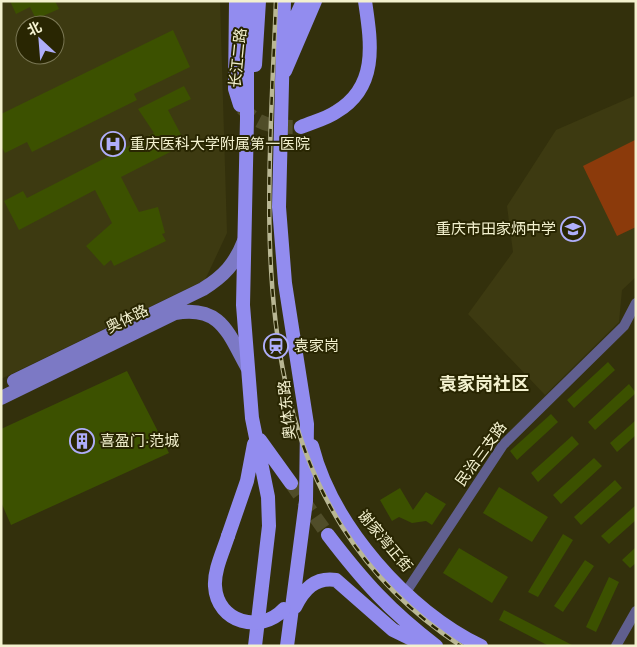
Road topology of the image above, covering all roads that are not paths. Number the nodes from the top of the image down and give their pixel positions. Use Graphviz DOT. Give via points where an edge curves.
graph roads {
  1 [pos="236,1"];
  2 [pos="247,1"];
  3 [pos="259,1"];
  4 [pos="284,1"];
  5 [pos="303,1"];
  6 [pos="315,1"];
  7 [pos="365,1"];
  8 [pos="282,46"];
  9 [pos="280,81"];
  10 [pos="240,105"];
  11 [pos="247,118"];
  12 [pos="301,127"];
  13 [pos="244,240"];
  14 [pos="636,303"];
  15 [pos="247,367"];
  16 [pos="1,387"];
  17 [pos="1,398"];
  18 [pos="307,424"];
  19 [pos="255,433"];
  20 [pos="291,483"];
  21 [pos="328,535"];
  22 [pos="406,592"];
  23 [pos="636,611"];
  24 [pos="288,613"];
  25 [pos="255,646"];
  26 [pos="287,646"];
  27 [pos="426,646"];
  28 [pos="436,646"];
  29 [pos="481,646"];
  30 [pos="616,646"];
  1 -- 10 [label="main road" via="235,89"];
  2 -- 11 [label="main road"];
  3 -- 11 [label="main road, 长江二路"];
  4 -- 8 [label="main road"];
  5 -- 8 [label="main road"];
  6 -- 9 [label="main road"];
  7 -- 12 [label="main road" via="372,44 369,66 358,92 337,112"];
  8 -- 9 [label="main road"];
  9 -- 18 [label="main road, 奥体东路" via="279,207 285,283"];
  11 -- 13 [label="main road"];
  13 -- 15 [label="main road" via="243,305"];
  13 -- 16 [label="main road, 奥体路" via="230,268 203,289"];
  14 -- 22 [label="street, 民治三支路" via="624,326 503,445"];
  15 -- 17 [label="main road, 奥体路" via="220,321 200,311 188,311 175,313"];
  15 -- 19 [label="main road"];
  18 -- 22 [label="main road, 谢家湾正街" via="317,464 338,508 369,553"];
  18 -- 24 [label="main road, 奥体东路" via="306,501 294,592"];
  19 -- 20 [label="main road"];
  19 -- 24 [label="main road, bridge" via="247,481 215,585 223,608 238,620 252,623"];
  19 -- 25 [label="main road" via="268,497 269,526"];
  21 -- 28 [label="main road" via="364,582 401,619"];
  22 -- 29 [label="main road, 谢家湾正街" via="448,627"];
  23 -- 30 [label="street"];
  24 -- 26 [label="main road"];
  24 -- 27 [label="main road" via="306,589 320,580 336,580 393,630"];
}
